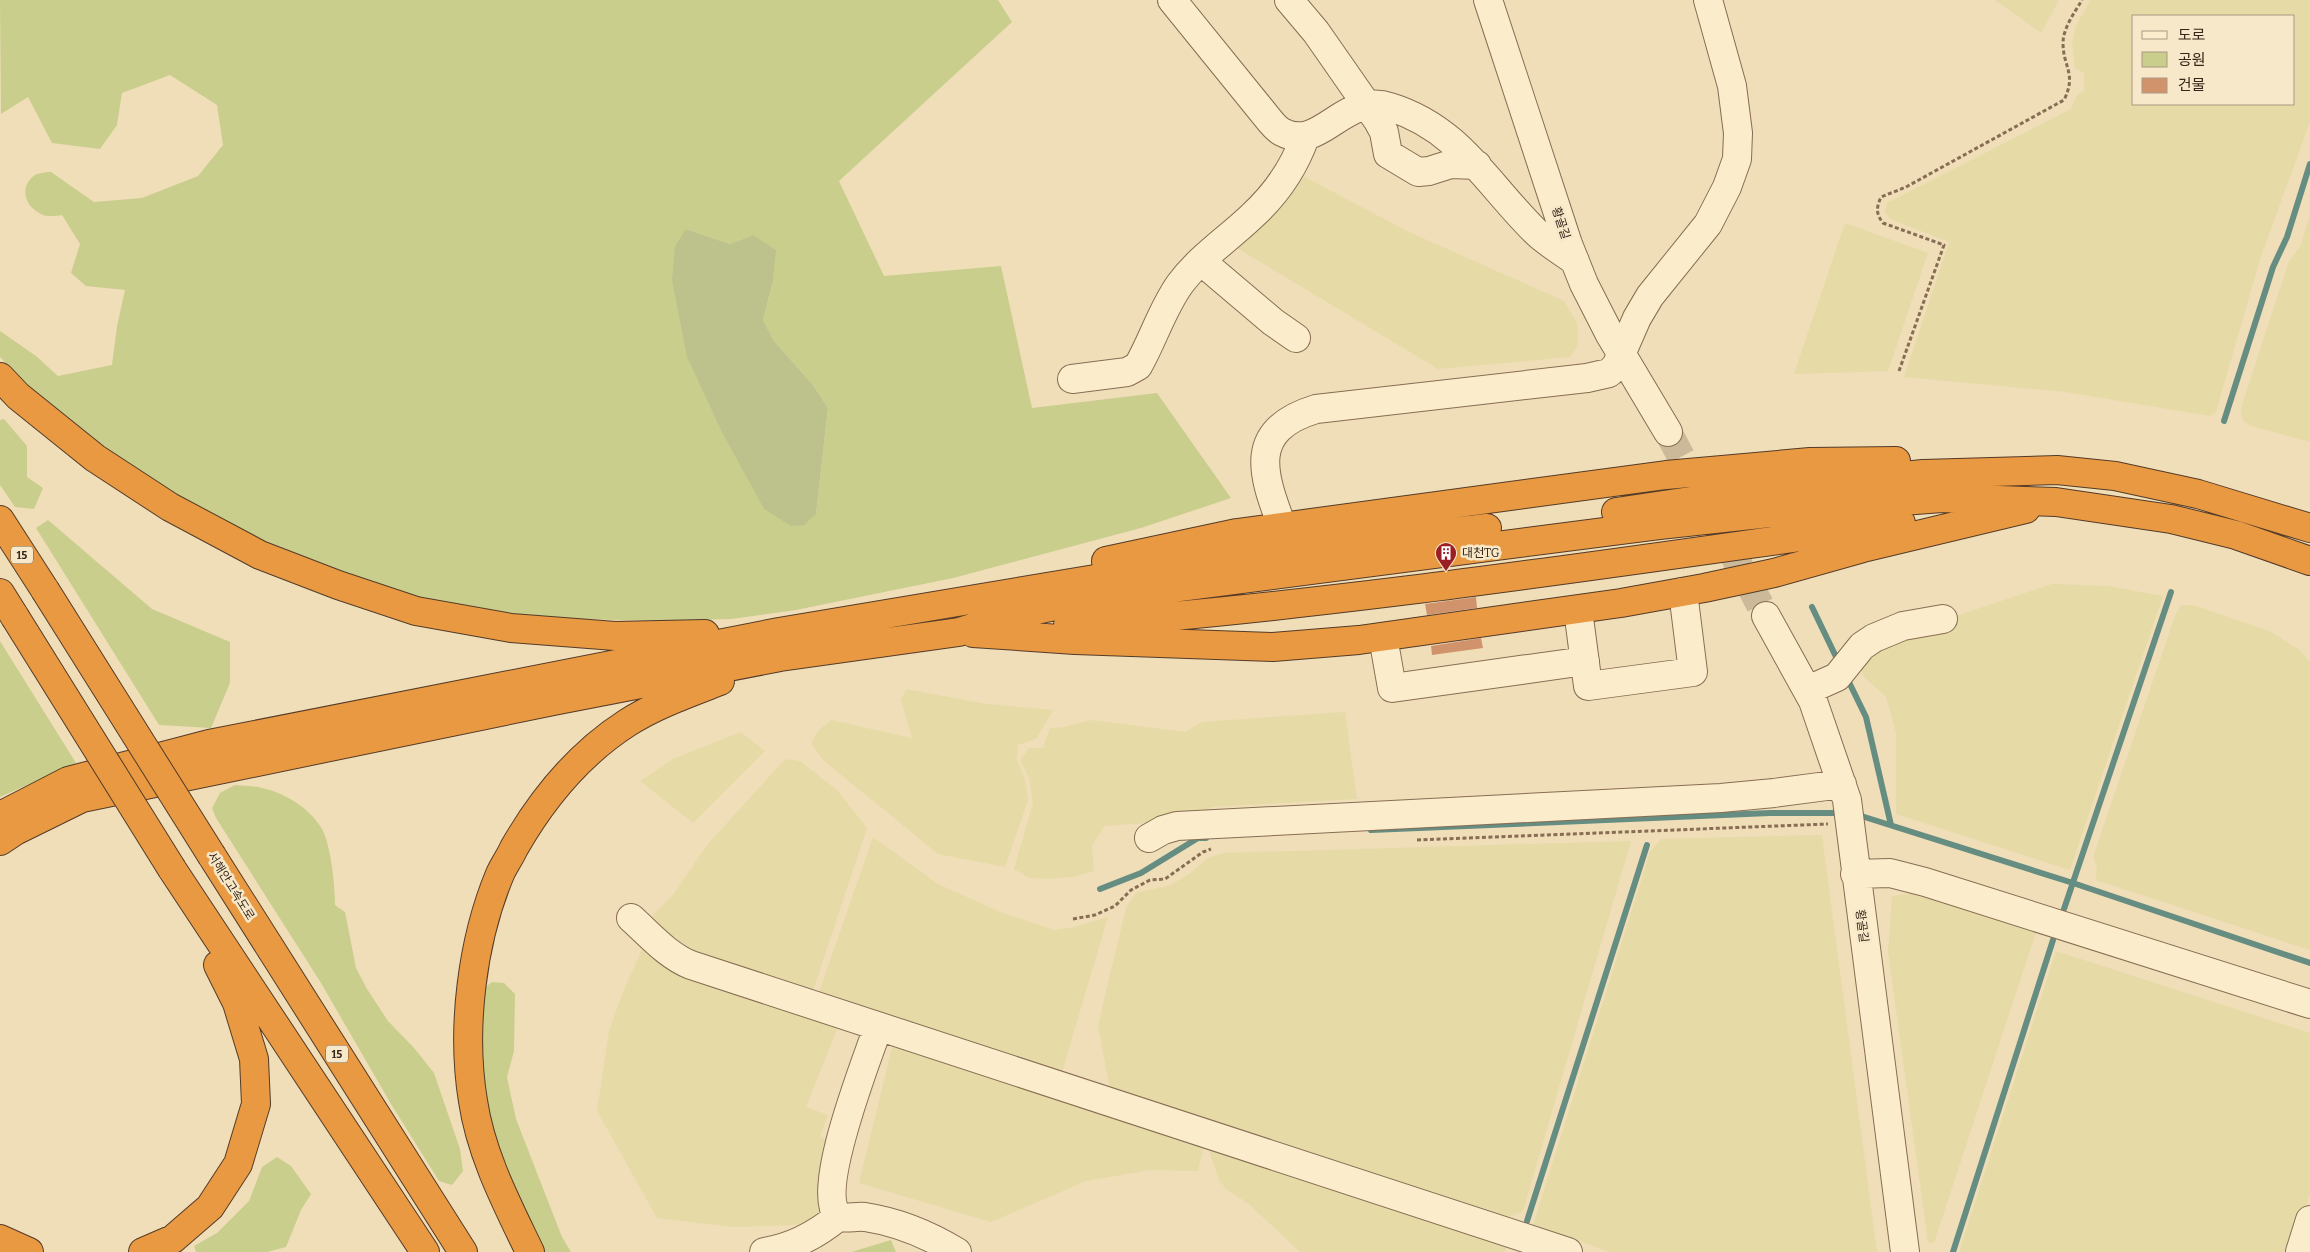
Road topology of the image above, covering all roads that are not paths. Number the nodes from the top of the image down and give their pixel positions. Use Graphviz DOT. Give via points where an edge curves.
graph roads {
  1 [pos="1172,0"];
  2 [pos="1289,0"];
  3 [pos="1488,0"];
  4 [pos="1708,0"];
  5 [pos="1367,104"];
  6 [pos="1305,137"];
  7 [pos="1477,165"];
  8 [pos="1201,261"];
  9 [pos="1574,261"];
  10 [pos="1296,338"];
  11 [pos="1622,354"];
  12 [pos="0,378"];
  13 [pos="1072,379"];
  14 [pos="1668,432"];
  15 [pos="2057,470"];
  16 [pos="2056,502"];
  17 [pos="0,520"];
  18 [pos="1282,526"];
  19 [pos="2310,528"];
  20 [pos="2310,561"];
  21 [pos="1683,592"];
  22 [pos="0,593"];
  23 [pos="996,596"];
  24 [pos="1578,610"];
  25 [pos="1766,616"];
  26 [pos="1943,619"];
  27 [pos="960,632"];
  28 [pos="1383,637"];
  29 [pos="779,645"];
  30 [pos="1585,661"];
  31 [pos="1808,690"];
  32 [pos="1845,792"];
  33 [pos="0,816"];
  34 [pos="1150,838"];
  35 [pos="0,841"];
  36 [pos="172,869"];
  37 [pos="1856,874"];
  38 [pos="631,918"];
  39 [pos="2310,1004"];
  40 [pos="878,1027"];
  41 [pos="838,1217"];
  42 [pos="2310,1220"];
  43 [pos="0,1239"];
  44 [pos="29,1252"];
  45 [pos="143,1252"];
  46 [pos="425,1252"];
  47 [pos="463,1252"];
  48 [pos="530,1252"];
  49 [pos="764,1252"];
  50 [pos="957,1252"];
  51 [pos="1568,1252"];
  52 [pos="1905,1252"];
  53 [pos="2300,1252"];
  1 -- 6 [label="street" via="1280,131"];
  2 -- 5 [label="street"];
  3 -- 9 [label="street, 황골길"];
  4 -- 11 [label="street" via="1732,86 1738,133 1737,159 1727,188 1708,224 1650,296"];
  5 -- 6 [label="street" via="1351,109"];
  5 -- 7 [label="street" via="1388,106 1417,118 1446,136"];
  5 -- 7 [label="street" via="1384,132 1388,154 1418,172 1429,172 1451,164"];
  6 -- 8 [label="street" via="1280,186 1252,217"];
  7 -- 9 [label="street" via="1540,236"];
  8 -- 10 [label="street"];
  8 -- 13 [label="street" via="1179,285 1138,366 1127,372"];
  9 -- 11 [label="street, 황골길"];
  11 -- 14 [label="street, 황골길"];
  11 -- 18 [label="street" via="1610,373 1587,378 1391,399 1303,413 1283,425 1265,451 1266,477"];
  12 -- 29 [label="highway" via="95,458 170,507 260,555 364,594 416,611 512,628"];
  15 -- 18 [label="highway" via="1973,460 1810,462 1666,475"];
  15 -- 19 [label="highway" via="2114,476 2198,494"];
  15 -- 23 [label="highway" via="1923,474 1751,492 1576,518 1293,551"];
  16 -- 20 [label="highway" via="2171,519 2236,535"];
  16 -- 21 [label="highway" via="1863,548 1774,573"];
  16 -- 27 [label="highway" via="1942,498 1659,525 1087,600 1013,615"];
  17 -- 47 [label="highway, 서해안고속도로 / 15, bridge"];
  18 -- 23 [label="highway" via="1066,570"];
  21 -- 24 [label="highway"];
  21 -- 30 [label="street" via="1693,672 1588,686"];
  22 -- 36 [label="highway, bridge"];
  23 -- 29 [label="highway"];
  24 -- 28 [label="highway"];
  24 -- 30 [label="street"];
  25 -- 31 [label="street, 황골길"];
  26 -- 31 [label="street" via="1903,626 1874,638 1862,646 1842,671 1825,684"];
  27 -- 28 [label="highway" via="1273,647"];
  27 -- 29 [label="highway"];
  28 -- 30 [label="street" via="1392,688"];
  29 -- 33 [label="highway" via="532,682 209,744 68,781"];
  29 -- 35 [label="highway" via="558,700 82,798 15,830"];
  29 -- 48 [label="highway" via="627,723 587,754 550,791 500,874 485,920 472,982 467,1040 473,1101 486,1154"];
  31 -- 32 [label="street, 황골길"];
  32 -- 34 [label="street" via="1177,826"];
  32 -- 37 [label="street, 황골길"];
  36 -- 45 [label="highway" via="237,1003 254,1059 256,1104 238,1164 210,1207 173,1239"];
  36 -- 46 [label="highway"];
  37 -- 39 [label="street" via="1890,873 1925,882"];
  37 -- 52 [label="street, 황골길"];
  38 -- 40 [label="street" via="680,961"];
  40 -- 41 [label="street" via="842,1135 832,1176 831,1200"];
  40 -- 51 [label="street"];
  41 -- 49 [label="street" via="822,1230 798,1242"];
  41 -- 50 [label="street" via="863,1217 895,1223 935,1238"];
  42 -- 53 [label="street"];
  43 -- 44 [label="highway"];
}
